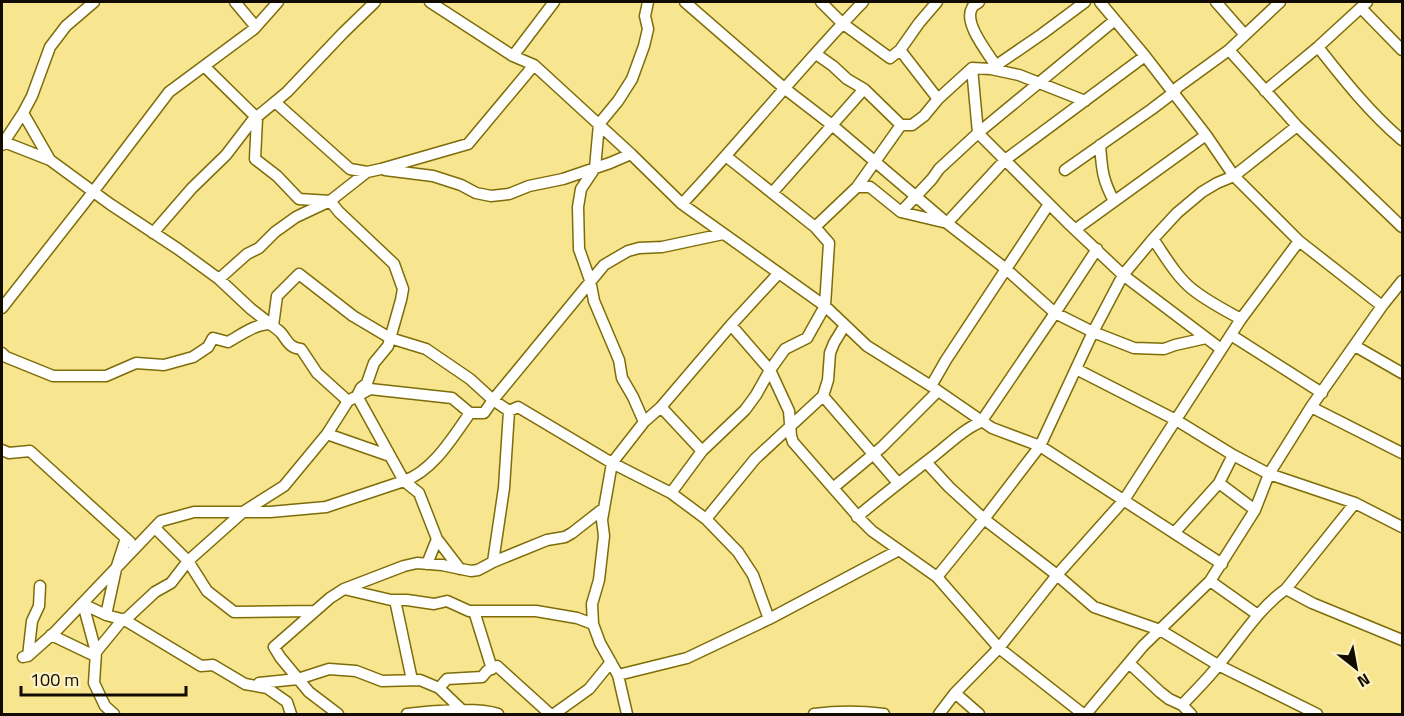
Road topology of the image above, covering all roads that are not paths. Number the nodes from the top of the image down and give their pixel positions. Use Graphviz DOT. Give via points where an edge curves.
graph roads {
  1 [pos="94,2"];
  2 [pos="234,2"];
  3 [pos="278,2"];
  4 [pos="375,2"];
  5 [pos="430,2"];
  6 [pos="554,2"];
  7 [pos="648,2"];
  8 [pos="685,2"];
  9 [pos="821,2"];
  10 [pos="863,2"];
  11 [pos="937,2"];
  12 [pos="979,2"];
  13 [pos="1085,2"];
  14 [pos="1100,2"];
  15 [pos="1216,2"];
  16 [pos="1280,2"];
  17 [pos="1364,5"];
  18 [pos="1115,20"];
  19 [pos="842,23"];
  20 [pos="256,27"];
  21 [pos="1245,35"];
  22 [pos="1318,47"];
  23 [pos="900,50"];
  24 [pos="1228,50"];
  25 [pos="1402,50"];
  26 [pos="816,54"];
  27 [pos="513,56"];
  28 [pos="1145,56"];
  29 [pos="534,65"];
  30 [pos="204,66"];
  31 [pos="994,67"];
  32 [pos="972,68"];
  33 [pos="1039,82"];
  34 [pos="784,88"];
  35 [pos="864,89"];
  36 [pos="1265,91"];
  37 [pos="1173,93"];
  38 [pos="938,99"];
  39 [pos="1085,101"];
  40 [pos="275,102"];
  41 [pos="23,113"];
  42 [pos="257,118"];
  43 [pos="599,124"];
  44 [pos="832,125"];
  45 [pos="901,125"];
  46 [pos="1297,126"];
  47 [pos="978,133"];
  48 [pos="1206,135"];
  49 [pos="1402,140"];
  50 [pos="3,144"];
  51 [pos="1100,144"];
  52 [pos="631,154"];
  53 [pos="727,157"];
  54 [pos="50,160"];
  55 [pos="1005,160"];
  56 [pos="875,162"];
  57 [pos="596,168"];
  58 [pos="381,169"];
  59 [pos="1065,170"];
  60 [pos="367,172"];
  61 [pos="1234,176"];
  62 [pos="856,187"];
  63 [pos="93,192"];
  64 [pos="772,193"];
  65 [pos="916,197"];
  66 [pos="330,201"];
  67 [pos="1114,201"];
  68 [pos="682,204"];
  69 [pos="1049,204"];
  70 [pos="901,212"];
  71 [pos="947,223"];
  72 [pos="815,227"];
  73 [pos="1402,227"];
  74 [pos="1076,230"];
  75 [pos="153,233"];
  76 [pos="723,234"];
  77 [pos="1153,239"];
  78 [pos="1299,242"];
  79 [pos="1097,249"];
  80 [pos="1006,269"];
  81 [pos="778,274"];
  82 [pos="1123,275"];
  83 [pos="219,279"];
  84 [pos="590,280"];
  85 [pos="1401,284"];
  86 [pos="825,306"];
  87 [pos="1382,306"];
  88 [pos="2,308"];
  89 [pos="1056,313"];
  90 [pos="1241,319"];
  91 [pos="731,325"];
  92 [pos="273,326"];
  93 [pos="845,326"];
  94 [pos="1093,332"];
  95 [pos="1231,335"];
  96 [pos="390,338"];
  97 [pos="1206,338"];
  98 [pos="1354,346"];
  99 [pos="1221,349"];
  100 [pos="2,353"];
  101 [pos="1076,369"];
  102 [pos="770,370"];
  103 [pos="1402,373"];
  104 [pos="934,388"];
  105 [pos="1322,393"];
  106 [pos="823,396"];
  107 [pos="353,399"];
  108 [pos="493,400"];
  109 [pos="662,406"];
  110 [pos="1311,407"];
  111 [pos="509,411"];
  112 [pos="470,413"];
  113 [pos="1176,420"];
  114 [pos="644,422"];
  115 [pos="981,422"];
  116 [pos="790,427"];
  117 [pos="327,434"];
  118 [pos="1040,446"];
  119 [pos="2,450"];
  120 [pos="702,451"];
  121 [pos="1402,453"];
  122 [pos="872,455"];
  123 [pos="1233,455"];
  124 [pos="390,456"];
  125 [pos="926,462"];
  126 [pos="612,463"];
  127 [pos="1269,474"];
  128 [pos="404,481"];
  129 [pos="898,483"];
  130 [pos="1219,483"];
  131 [pos="832,488"];
  132 [pos="671,493"];
  133 [pos="1124,500"];
  134 [pos="1355,503"];
  135 [pos="604,508"];
  136 [pos="1255,510"];
  137 [pos="243,512"];
  138 [pos="857,517"];
  139 [pos="706,519"];
  140 [pos="984,519"];
  141 [pos="1402,527"];
  142 [pos="155,528"];
  143 [pos="1175,532"];
  144 [pos="126,538"];
  145 [pos="437,539"];
  146 [pos="136,547"];
  147 [pos="899,550"];
  148 [pos="188,561"];
  149 [pos="493,562"];
  150 [pos="427,564"];
  151 [pos="1222,564"];
  152 [pos="116,569"];
  153 [pos="460,569"];
  154 [pos="1057,576"];
  155 [pos="937,577"];
  156 [pos="1210,580"];
  157 [pos="40,586"];
  158 [pos="344,589"];
  159 [pos="1286,589"];
  160 [pos="395,600"];
  161 [pos="83,604"];
  162 [pos="315,610"];
  163 [pos="474,611"];
  164 [pos="106,615"];
  165 [pos="1258,615"];
  166 [pos="123,619"];
  167 [pos="770,619"];
  168 [pos="593,624"];
  169 [pos="1160,630"];
  170 [pos="51,636"];
  171 [pos="1402,640"];
  172 [pos="999,648"];
  173 [pos="95,654"];
  174 [pos="611,662"];
  175 [pos="1129,663"];
  176 [pos="1218,665"];
  177 [pos="492,669"];
  178 [pos="618,675"];
  179 [pos="298,679"];
  180 [pos="412,680"];
  181 [pos="245,684"];
  182 [pos="440,688"];
  183 [pos="955,693"];
  184 [pos="1182,705"];
  185 [pos="463,711"];
  186 [pos="850,713"];
  187 [pos="114,714"];
  188 [pos="291,714"];
  189 [pos="337,714"];
  190 [pos="408,714"];
  191 [pos="498,714"];
  192 [pos="552,714"];
  193 [pos="627,714"];
  194 [pos="814,714"];
  195 [pos="884,714"];
  196 [pos="939,714"];
  197 [pos="979,714"];
  198 [pos="1085,714"];
  199 [pos="1191,714"];
  200 [pos="1317,714"];
  1 -- 41 [label="street" via="66,26 50,47"];
  2 -- 20 [label="street"];
  3 -- 20 [label="street"];
  4 -- 40 [label="street"];
  5 -- 27 [label="street"];
  6 -- 27 [label="street"];
  7 -- 43 [label="street" via="648,29 632,79"];
  8 -- 34 [label="street"];
  9 -- 19 [label="street"];
  10 -- 19 [label="street"];
  11 -- 23 [label="street"];
  12 -- 31 [label="street" via="971,9 970,18"];
  13 -- 31 [label="street"];
  14 -- 18 [label="street"];
  15 -- 21 [label="street"];
  16 -- 21 [label="street"];
  17 -- 22 [label="street"];
  17 -- 25 [label="street"];
  18 -- 28 [label="street"];
  18 -- 33 [label="street"];
  19 -- 23 [label="street" via="890,58"];
  19 -- 26 [label="street"];
  20 -- 30 [label="street"];
  21 -- 24 [label="street"];
  22 -- 36 [label="street"];
  22 -- 49 [label="street" via="1359,98"];
  23 -- 38 [label="street"];
  24 -- 36 [label="street"];
  24 -- 37 [label="street"];
  26 -- 34 [label="street"];
  26 -- 35 [label="street"];
  27 -- 29 [label="street"];
  28 -- 37 [label="street"];
  28 -- 39 [label="street"];
  29 -- 43 [label="street"];
  29 -- 58 [label="street" via="468,144"];
  30 -- 42 [label="street"];
  30 -- 63 [label="street" via="169,92"];
  31 -- 32 [label="street"];
  31 -- 33 [label="street"];
  32 -- 38 [label="street"];
  32 -- 47 [label="street"];
  33 -- 39 [label="street"];
  33 -- 47 [label="street"];
  34 -- 44 [label="street"];
  34 -- 53 [label="street"];
  35 -- 44 [label="street"];
  35 -- 45 [label="street"];
  36 -- 46 [label="street"];
  37 -- 48 [label="street"];
  37 -- 51 [label="street"];
  38 -- 45 [label="street" via="912,125"];
  39 -- 55 [label="street"];
  40 -- 42 [label="street"];
  40 -- 60 [label="street" via="350,169"];
  41 -- 50 [label="street"];
  41 -- 54 [label="street"];
  42 -- 66 [label="street" via="255,159 299,199"];
  42 -- 75 [label="street"];
  43 -- 52 [label="street"];
  43 -- 57 [label="street"];
  44 -- 56 [label="street"];
  44 -- 64 [label="street"];
  45 -- 56 [label="street"];
  46 -- 61 [label="street"];
  46 -- 73 [label="street"];
  47 -- 55 [label="street"];
  47 -- 65 [label="street"];
  48 -- 61 [label="street"];
  48 -- 67 [label="street"];
  50 -- 54 [label="street"];
  51 -- 59 [label="street"];
  51 -- 67 [label="street" via="1104,180"];
  52 -- 57 [label="street"];
  52 -- 68 [label="street"];
  53 -- 64 [label="street"];
  53 -- 68 [label="street"];
  54 -- 63 [label="street"];
  55 -- 69 [label="street"];
  55 -- 71 [label="street"];
  56 -- 62 [label="street"];
  56 -- 65 [label="street"];
  57 -- 58 [label="street" via="491,196 433,176"];
  57 -- 84 [label="street" via="581,189 578,207 579,249"];
  58 -- 60 [label="street"];
  60 -- 66 [label="street"];
  61 -- 77 [label="street" via="1203,192"];
  61 -- 78 [label="street"];
  62 -- 70 [label="street" via="870,187"];
  62 -- 72 [label="street"];
  63 -- 75 [label="street"];
  63 -- 88 [label="street"];
  64 -- 72 [label="street"];
  65 -- 70 [label="street"];
  65 -- 71 [label="street"];
  66 -- 83 [label="street" via="296,217"];
  66 -- 96 [label="street" via="394,264 399,275 403,289"];
  67 -- 74 [label="street"];
  68 -- 76 [label="street"];
  69 -- 74 [label="street"];
  69 -- 80 [label="street"];
  70 -- 71 [label="street"];
  71 -- 80 [label="street"];
  72 -- 86 [label="street" via="830,243"];
  74 -- 79 [label="street"];
  75 -- 83 [label="street"];
  76 -- 81 [label="street"];
  76 -- 84 [label="street" via="628,251 604,265"];
  77 -- 82 [label="street"];
  77 -- 90 [label="street" via="1191,288"];
  78 -- 87 [label="street"];
  78 -- 90 [label="street"];
  79 -- 82 [label="street"];
  79 -- 89 [label="street"];
  80 -- 89 [label="street"];
  80 -- 104 [label="street" via="946,360"];
  81 -- 86 [label="street"];
  81 -- 91 [label="street"];
  82 -- 94 [label="street"];
  82 -- 97 [label="street"];
  83 -- 92 [label="street"];
  84 -- 108 [label="street"];
  84 -- 114 [label="street" via="622,378"];
  85 -- 87 [label="street"];
  86 -- 93 [label="street"];
  86 -- 102 [label="street" via="807,338 785,349"];
  87 -- 98 [label="street"];
  89 -- 94 [label="street"];
  89 -- 115 [label="street"];
  90 -- 95 [label="street"];
  91 -- 102 [label="street"];
  91 -- 109 [label="street"];
  92 -- 96 [label="street" via="277,296 299,274"];
  92 -- 100 [label="street" via="264,324 228,342 213,338 208,347 193,357 164,365 136,363 106,376 53,376"];
  92 -- 107 [label="street" via="290,345 301,349 317,373"];
  93 -- 104 [label="street" via="867,346"];
  93 -- 106 [label="street" via="830,353"];
  94 -- 97 [label="street" via="1134,348 1164,349"];
  94 -- 101 [label="street"];
  95 -- 99 [label="street"];
  95 -- 105 [label="street"];
  96 -- 107 [label="street" via="367,383"];
  96 -- 108 [label="street" via="426,349"];
  97 -- 99 [label="street"];
  98 -- 103 [label="street"];
  98 -- 105 [label="street"];
  99 -- 113 [label="street"];
  101 -- 113 [label="street"];
  101 -- 118 [label="street"];
  102 -- 116 [label="street" via="789,411"];
  102 -- 120 [label="street" via="745,410"];
  104 -- 115 [label="street"];
  104 -- 122 [label="street" via="896,434"];
  105 -- 110 [label="street"];
  106 -- 116 [label="street"];
  106 -- 122 [label="street"];
  107 -- 112 [label="street" via="369,389 452,398"];
  107 -- 117 [label="street"];
  107 -- 124 [label="street"];
  108 -- 111 [label="street"];
  108 -- 112 [label="street" via="484,413"];
  109 -- 114 [label="street"];
  109 -- 120 [label="street"];
  110 -- 121 [label="street"];
  110 -- 127 [label="street"];
  111 -- 126 [label="street" via="518,407"];
  111 -- 149 [label="street" via="504,488"];
  112 -- 128 [label="street" via="437,459"];
  113 -- 123 [label="street"];
  113 -- 133 [label="street"];
  114 -- 126 [label="street"];
  115 -- 118 [label="street"];
  115 -- 125 [label="street"];
  116 -- 131 [label="street" via="793,442"];
  116 -- 139 [label="street" via="756,459"];
  117 -- 124 [label="street"];
  117 -- 137 [label="street" via="284,486"];
  118 -- 133 [label="street"];
  118 -- 140 [label="street"];
  119 -- 144 [label="street" via="30,451"];
  120 -- 132 [label="street"];
  122 -- 129 [label="street"];
  122 -- 131 [label="street"];
  123 -- 127 [label="street"];
  123 -- 130 [label="street"];
  124 -- 128 [label="street"];
  125 -- 129 [label="street"];
  125 -- 140 [label="street"];
  126 -- 132 [label="street"];
  126 -- 135 [label="street"];
  127 -- 134 [label="street"];
  127 -- 136 [label="street"];
  128 -- 137 [label="street" via="326,507"];
  128 -- 145 [label="street" via="419,493"];
  129 -- 138 [label="street"];
  130 -- 136 [label="street"];
  130 -- 143 [label="street"];
  131 -- 138 [label="street"];
  132 -- 139 [label="street"];
  133 -- 143 [label="street"];
  133 -- 154 [label="street"];
  134 -- 141 [label="street"];
  134 -- 159 [label="street"];
  135 -- 149 [label="street" via="565,537"];
  135 -- 168 [label="street"];
  136 -- 151 [label="street"];
  137 -- 142 [label="street" via="194,512 161,521"];
  137 -- 148 [label="street"];
  138 -- 147 [label="street"];
  139 -- 167 [label="street" via="738,552 753,575"];
  140 -- 154 [label="street"];
  140 -- 155 [label="street"];
  142 -- 146 [label="street"];
  142 -- 148 [label="street"];
  143 -- 151 [label="street"];
  144 -- 146 [label="street"];
  144 -- 152 [label="street"];
  145 -- 150 [label="street"];
  145 -- 153 [label="street"];
  146 -- 152 [label="street"];
  147 -- 155 [label="street"];
  147 -- 167 [label="street"];
  148 -- 162 [label="street" via="207,591 234,612"];
  148 -- 166 [label="street" via="171,583"];
  149 -- 153 [label="street" via="471,572"];
  150 -- 153 [label="street"];
  150 -- 158 [label="street" via="404,566"];
  151 -- 156 [label="street"];
  152 -- 161 [label="street"];
  152 -- 164 [label="street"];
  154 -- 169 [label="street" via="1094,607"];
  154 -- 172 [label="street"];
  155 -- 172 [label="street"];
  156 -- 165 [label="street"];
  156 -- 169 [label="street"];
  157 -- 170 [label="street" via="26,656"];
  158 -- 160 [label="street"];
  158 -- 162 [label="street"];
  159 -- 165 [label="street"];
  159 -- 171 [label="street"];
  160 -- 163 [label="street" via="447,602"];
  160 -- 180 [label="street"];
  161 -- 164 [label="street"];
  161 -- 170 [label="street"];
  161 -- 173 [label="street"];
  162 -- 179 [label="street" via="274,647"];
  163 -- 168 [label="street" via="536,611"];
  163 -- 177 [label="street"];
  164 -- 166 [label="street"];
  165 -- 176 [label="street"];
  166 -- 173 [label="street"];
  166 -- 181 [label="street" via="201,666 213,665"];
  167 -- 178 [label="street" via="687,658"];
  168 -- 174 [label="street"];
  169 -- 175 [label="street"];
  169 -- 176 [label="street"];
  170 -- 173 [label="street"];
  172 -- 183 [label="street"];
  172 -- 198 [label="street"];
  173 -- 187 [label="street" via="94,683 105,706"];
  174 -- 178 [label="street"];
  174 -- 192 [label="street" via="589,689"];
  175 -- 184 [label="street" via="1168,699"];
  175 -- 198 [label="street"];
  176 -- 184 [label="street"];
  176 -- 200 [label="street"];
  177 -- 182 [label="street" via="482,676 447,679"];
  177 -- 192 [label="street" via="497,666"];
  178 -- 193 [label="street"];
  179 -- 180 [label="street" via="329,669 356,671 382,681"];
  179 -- 181 [label="street"];
  179 -- 189 [label="street"];
  180 -- 182 [label="street"];
  181 -- 188 [label="street" via="267,688 287,702"];
  182 -- 185 [label="street"];
  183 -- 196 [label="street"];
  183 -- 197 [label="street"];
  184 -- 199 [label="street"];
  185 -- 190 [label="street"];
  185 -- 191 [label="street"];
  186 -- 194 [label="street"];
  186 -- 195 [label="street"];
}
